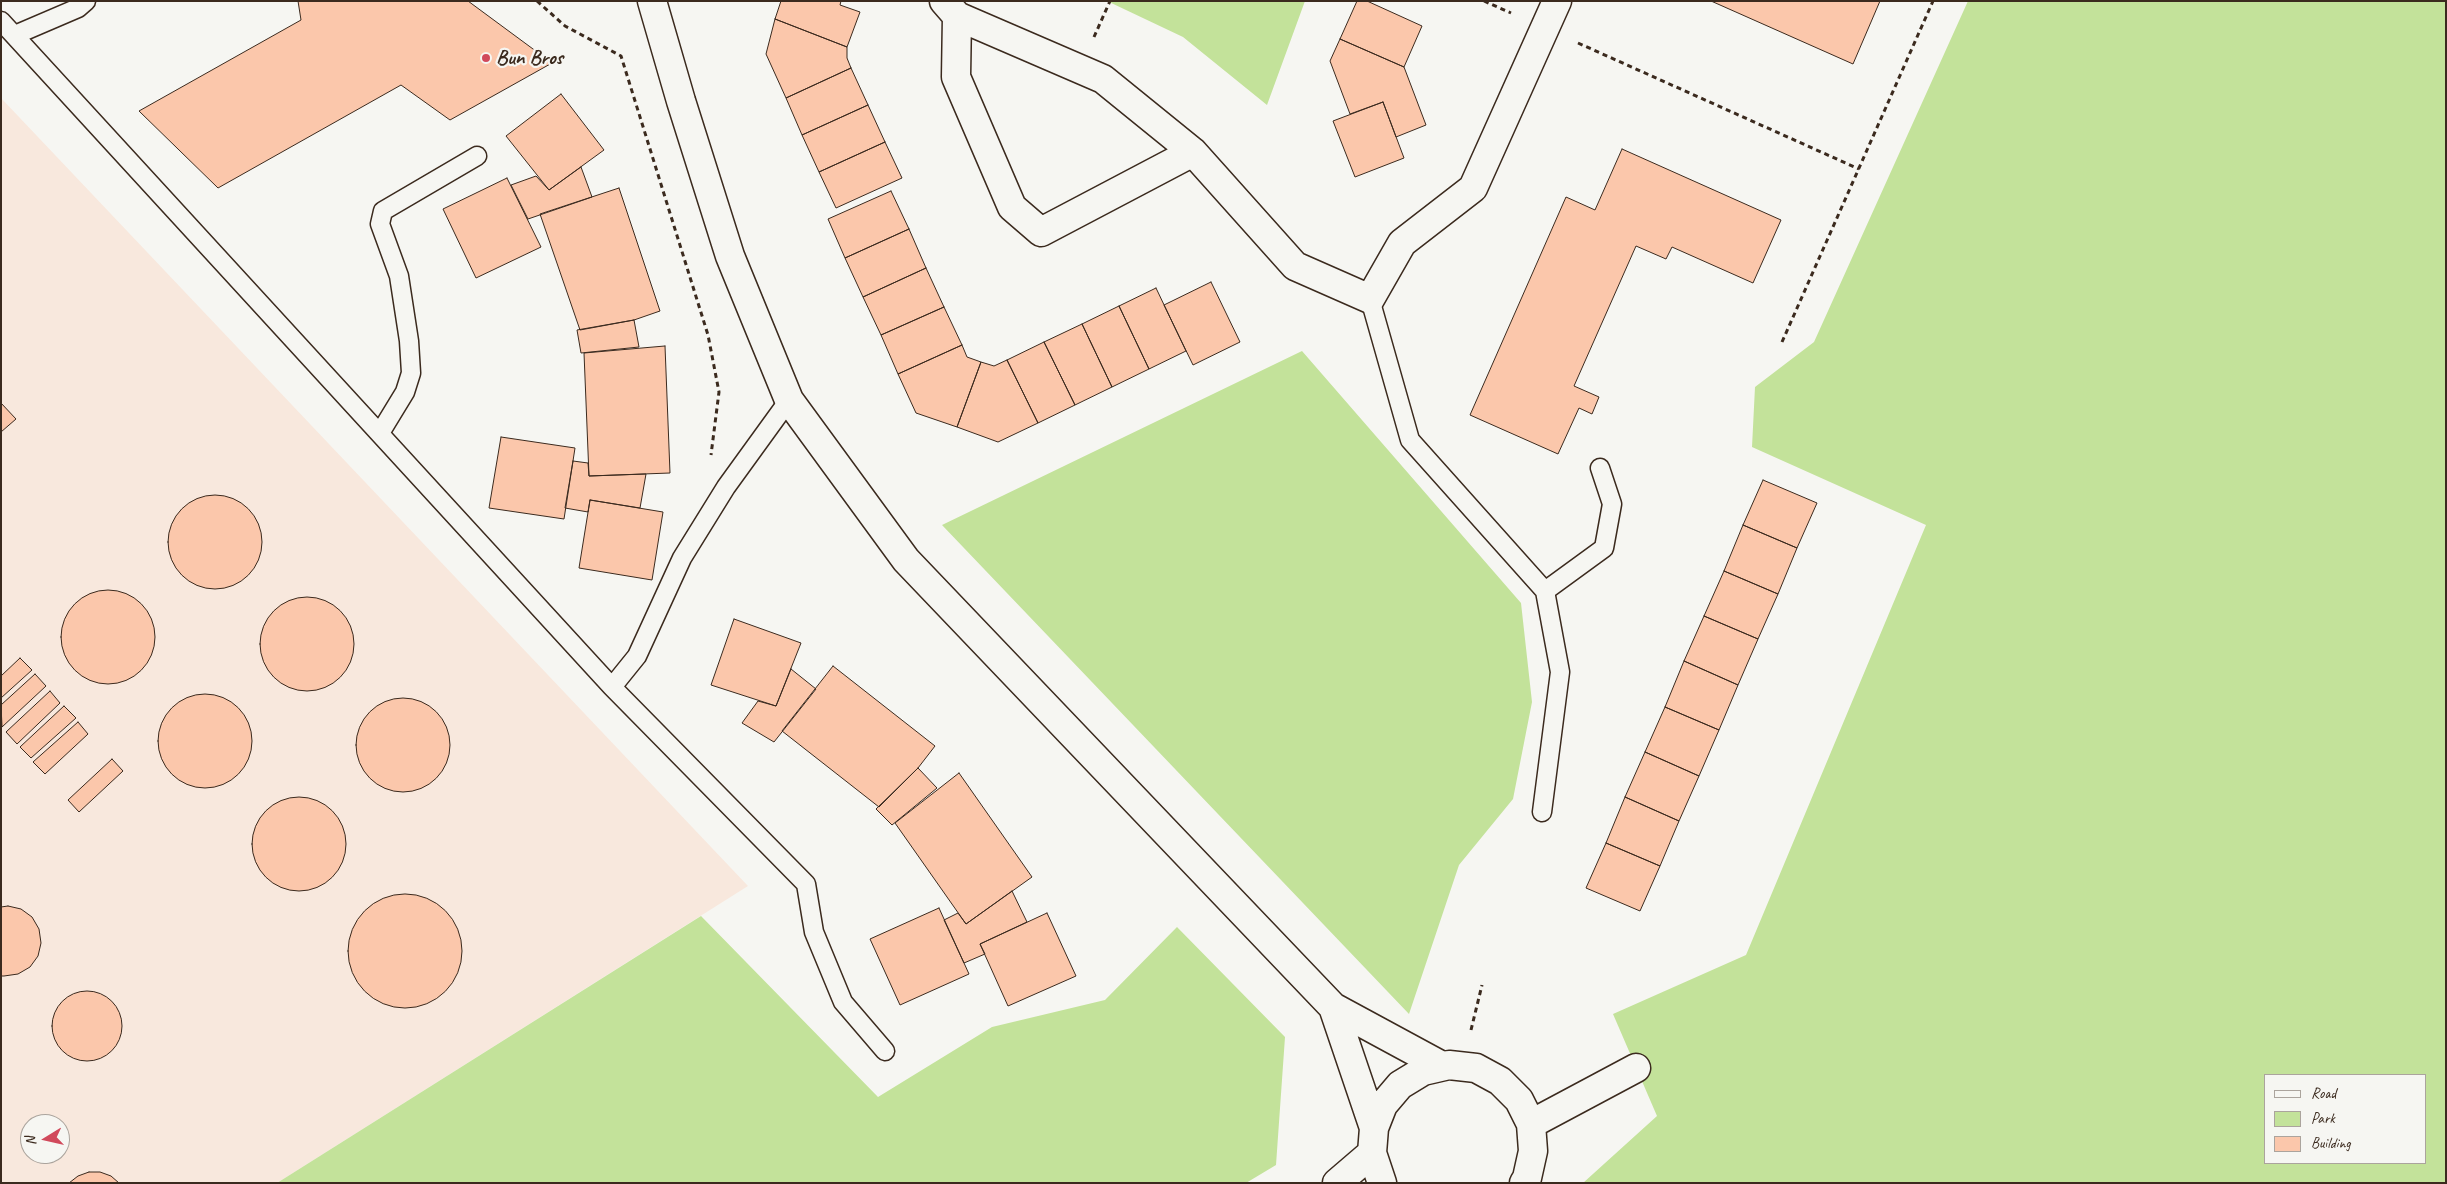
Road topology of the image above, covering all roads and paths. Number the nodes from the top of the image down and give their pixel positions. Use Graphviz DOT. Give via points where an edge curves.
graph roads {
  1 [pos="86,1"];
  2 [pos="538,1"];
  3 [pos="652,1"];
  4 [pos="1484,1"];
  5 [pos="1557,1"];
  6 [pos="1933,1"];
  7 [pos="950,8"];
  8 [pos="1,21"];
  9 [pos="1545,28"];
  10 [pos="14,36"];
  11 [pos="1193,152"];
  12 [pos="477,156"];
  13 [pos="1859,169"];
  14 [pos="1370,299"];
  15 [pos="1782,342"];
  16 [pos="789,400"];
  17 [pos="380,433"];
  18 [pos="1600,468"];
  19 [pos="726,487"];
  20 [pos="1545,591"];
  21 [pos="612,687"];
  22 [pos="1542,812"];
  23 [pos="1482,985"];
  24 [pos="1333,1007"];
  25 [pos="885,1052"];
  26 [pos="1452,1066"];
  27 [pos="1636,1068"];
  28 [pos="1531,1124"];
  29 [pos="1373,1140"];
  30 [pos="1338,1183"];
  31 [pos="1382,1183"];
  32 [pos="1524,1183"];
  1 -- 10 [label="lane" via="78,8"];
  2 -- 19 [label="path" via="565,26 621,56 708,335 719,392 710,453"];
  3 -- 16 [label="street" via="730,256"];
  4 -- 9 [label="path"];
  5 -- 9 [label="street"];
  6 -- 13 [label="path"];
  7 -- 11 [label="street" via="1103,79"];
  7 -- 11 [label="street" via="956,77 1012,207 1041,232"];
  8 -- 10 [label="lane"];
  9 -- 13 [label="path"];
  9 -- 14 [label="street" via="1473,188 1402,244"];
  10 -- 17 [label="lane"];
  11 -- 14 [label="street" via="1295,266"];
  12 -- 17 [label="lane" via="383,211 380,224 399,276 411,373 405,392"];
  13 -- 15 [label="path"];
  14 -- 20 [label="lane" via="1410,440"];
  16 -- 19 [label="lane"];
  16 -- 24 [label="street" via="906,560"];
  17 -- 21 [label="lane"];
  18 -- 20 [label="lane" via="1612,504 1604,548"];
  19 -- 21 [label="lane" via="682,558 637,656"];
  20 -- 22 [label="lane" via="1560,672"];
  21 -- 25 [label="lane" via="806,884 814,932 843,1002"];
  23 -- 26 [label="path"];
  24 -- 26 [label="street"];
  24 -- 29 [label="street"];
  26 -- 28 [label="street" via="1476,1068 1500,1080 1519,1100"];
  26 -- 29 [label="street" via="1423,1071 1400,1085 1383,1105"];
  27 -- 28 [label="street"];
  28 -- 32 [label="street" via="1533,1151"];
  29 -- 30 [label="street"];
  29 -- 31 [label="street"];
}
